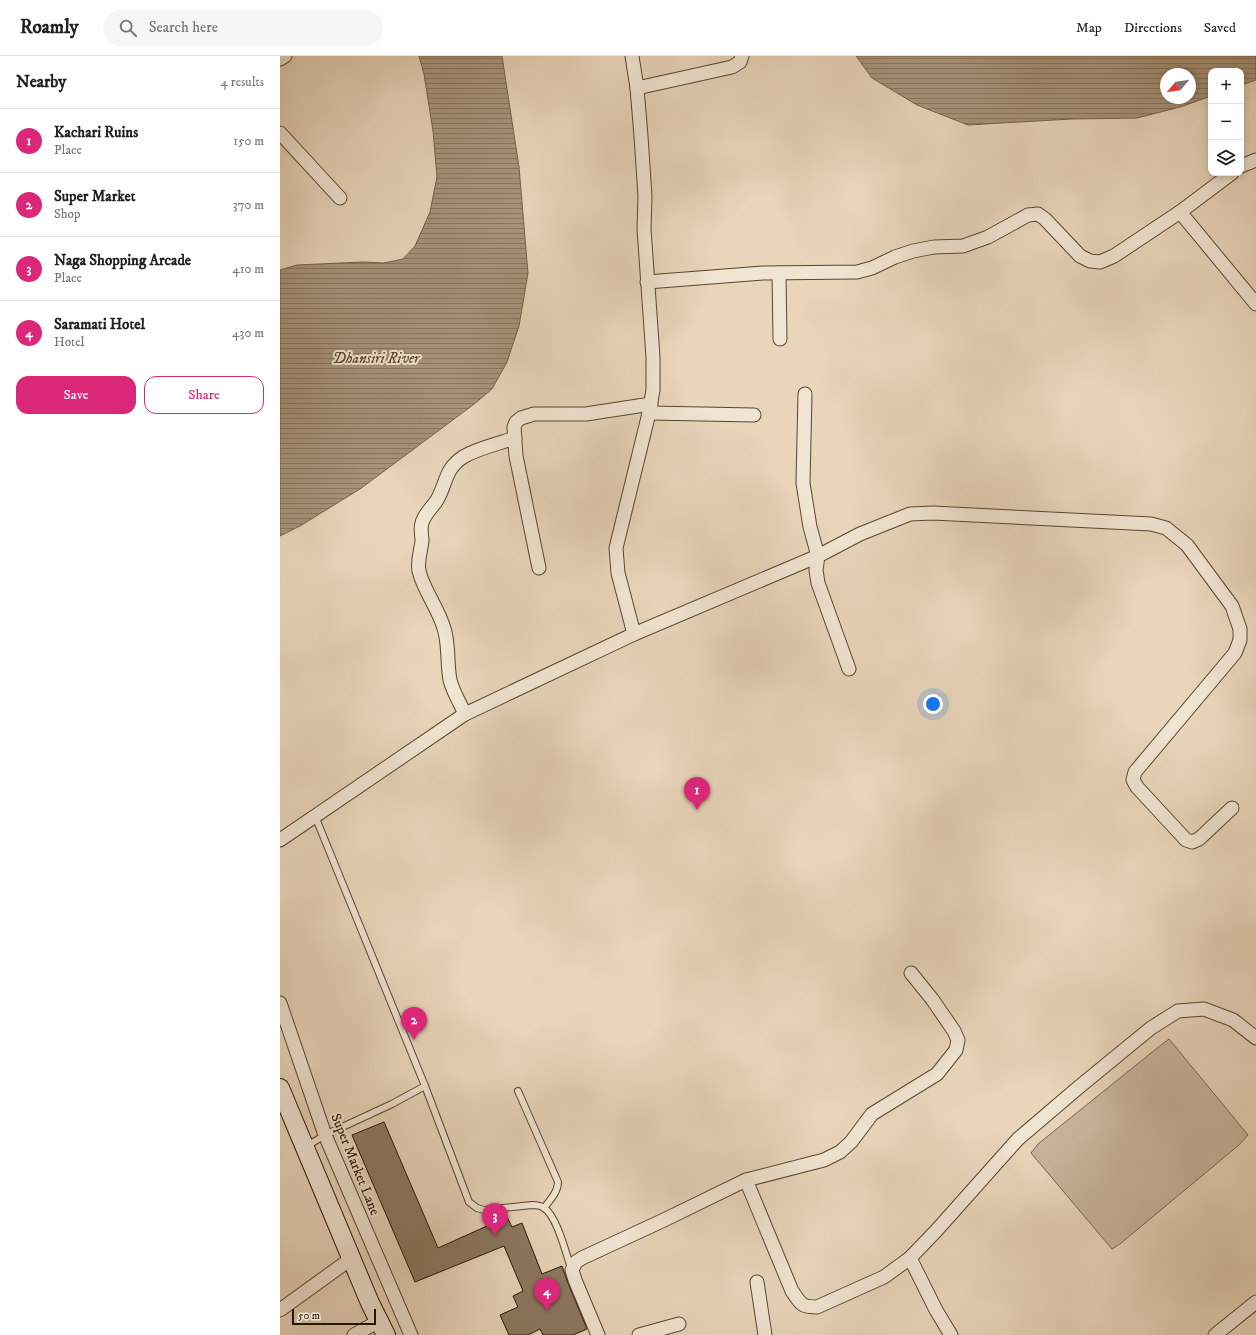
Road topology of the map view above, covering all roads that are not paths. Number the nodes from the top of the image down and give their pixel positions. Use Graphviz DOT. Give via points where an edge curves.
graph roads {
  1 [pos="285,56"];
  2 [pos="632,56"];
  3 [pos="742,56"];
  4 [pos="280,59"];
  5 [pos="637,88"];
  6 [pos="280,133"];
  7 [pos="1256,160"];
  8 [pos="1244,165"];
  9 [pos="1228,176"];
  10 [pos="340,198"];
  11 [pos="1180,212"];
  12 [pos="779,273"];
  13 [pos="647,282"];
  14 [pos="1256,304"];
  15 [pos="780,339"];
  16 [pos="805,394"];
  17 [pos="650,408"];
  18 [pos="754,415"];
  19 [pos="515,438"];
  20 [pos="818,556"];
  21 [pos="539,568"];
  22 [pos="634,634"];
  23 [pos="849,669"];
  24 [pos="465,714"];
  25 [pos="1232,808"];
  26 [pos="315,816"];
  27 [pos="280,840"];
  28 [pos="911,973"];
  29 [pos="280,1003"];
  30 [pos="1256,1038"];
  31 [pos="425,1086"];
  32 [pos="280,1088"];
  33 [pos="518,1091"];
  34 [pos="325,1135"];
  35 [pos="305,1148"];
  36 [pos="746,1180"];
  37 [pos="544,1208"];
  38 [pos="352,1258"];
  39 [pos="910,1258"];
  40 [pos="572,1270"];
  41 [pos="757,1282"];
  42 [pos="1256,1302"];
  43 [pos="280,1310"];
  44 [pos="679,1324"];
  45 [pos="383,1328"];
  46 [pos="354,1335"];
  47 [pos="411,1335"];
  48 [pos="598,1335"];
  49 [pos="639,1335"];
  50 [pos="765,1335"];
  51 [pos="951,1335"];
  52 [pos="1214,1335"];
  1 -- 4 [label="street"];
  2 -- 5 [label="street"];
  3 -- 5 [label="street" via="740,62 732,67"];
  5 -- 13 [label="street" via="645,196"];
  6 -- 10 [label="street"];
  7 -- 8 [label="street"];
  9 -- 11 [label="street"];
  11 -- 12 [label="street" via="1114,256 1100,262 1080,256 1038,214 1028,215 988,237 963,246 913,251 857,272"];
  11 -- 14 [label="street"];
  12 -- 13 [label="street"];
  12 -- 15 [label="street"];
  13 -- 17 [label="street" via="653,357"];
  16 -- 20 [label="street" via="803,483"];
  17 -- 18 [label="street"];
  17 -- 19 [label="street" via="586,414 534,414 516,422"];
  17 -- 22 [label="street" via="616,548 618,573"];
  19 -- 21 [label="street" via="516,456"];
  19 -- 24 [label="street" via="470,454 454,464 444,480 440,495 426,513 421,527 422,539 418,556 420,573 446,633 451,684"];
  20 -- 22 [label="street"];
  20 -- 23 [label="street" via="818,583"];
  20 -- 25 [label="street" via="860,534 910,514 1151,524 1166,528 1188,545 1232,606 1240,629 1240,640 1235,653 1135,772 1134,780 1137,787 1186,840 1192,842"];
  22 -- 24 [label="street"];
  24 -- 26 [label="street"];
  26 -- 27 [label="street"];
  26 -- 31 [label="lane"];
  28 -- 36 [label="street" via="950,1025 958,1040 956,1050 937,1074 872,1114 840,1152 824,1160"];
  29 -- 34 [label="street, Super Market Lane"];
  30 -- 39 [label="street" via="1232,1020 1204,1008 1178,1011 1151,1028 1018,1139"];
  31 -- 34 [label="lane"];
  31 -- 37 [label="lane" via="469,1202 484,1210 532,1205"];
  32 -- 35 [label="main road"];
  33 -- 37 [label="lane" via="558,1182 553,1196"];
  34 -- 35 [label="lane"];
  34 -- 47 [label="street, Super Market Lane"];
  35 -- 38 [label="main road"];
  36 -- 39 [label="street" via="792,1291 806,1307 817,1307 884,1277"];
  36 -- 40 [label="street" via="582,1258 576,1262"];
  37 -- 40 [label="lane" via="554,1220"];
  38 -- 43 [label="street"];
  38 -- 45 [label="main road"];
  39 -- 51 [label="street"];
  40 -- 48 [label="street"];
  41 -- 50 [label="street"];
  42 -- 52 [label="street"];
  44 -- 49 [label="street"];
  45 -- 46 [label="street"];
}
